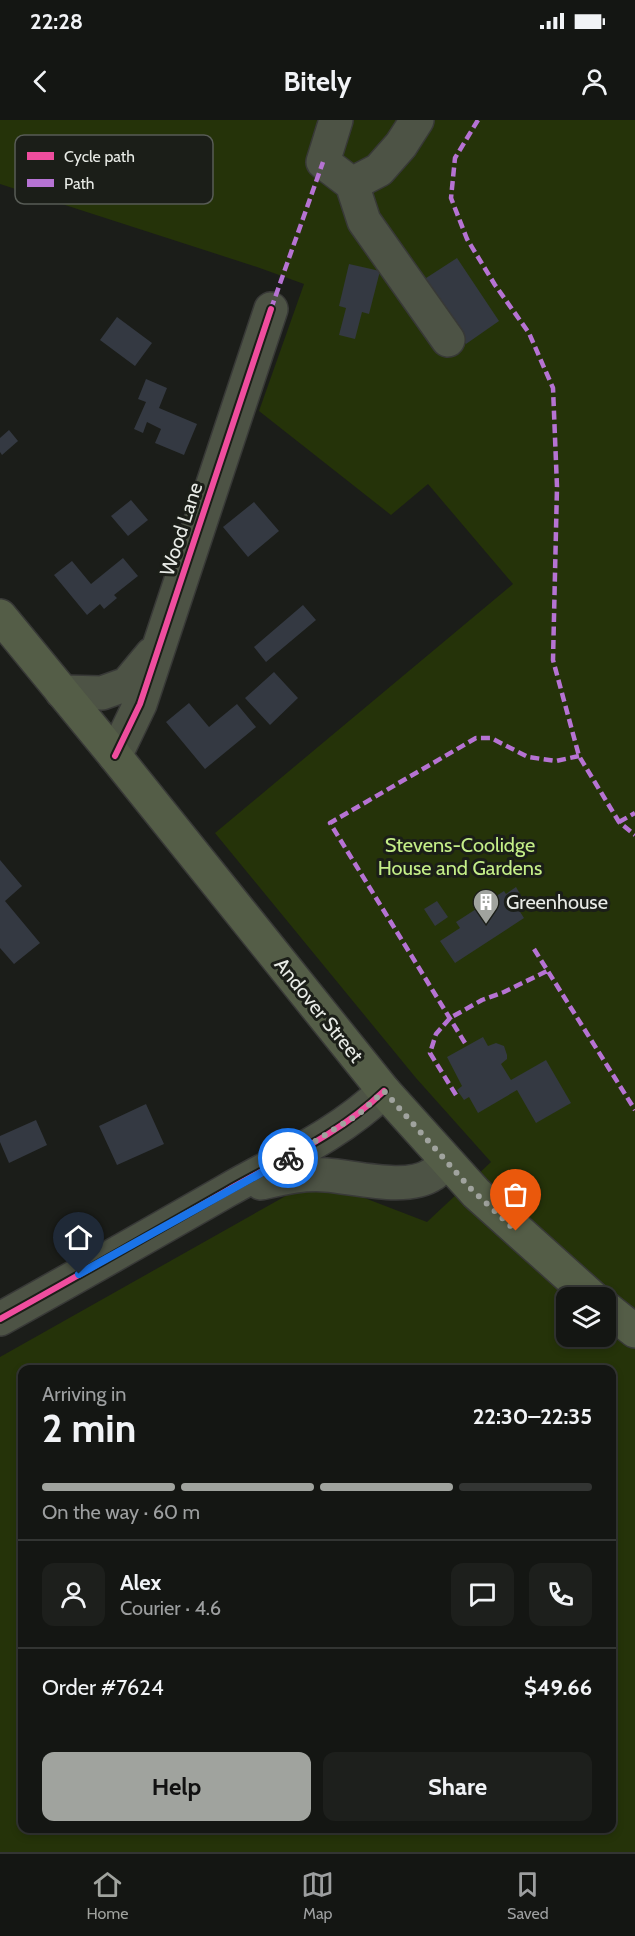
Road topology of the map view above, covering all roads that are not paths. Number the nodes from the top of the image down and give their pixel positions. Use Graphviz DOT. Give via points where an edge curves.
graph roads {
  1 [pos="336,120"];
  2 [pos="417,120"];
  3 [pos="352,184"];
  4 [pos="271,309"];
  5 [pos="448,340"];
  6 [pos="0,616"];
  7 [pos="159,645"];
  8 [pos="62,692"];
  9 [pos="115,756"];
  10 [pos="384,1091"];
  11 [pos="447,1162"];
  12 [pos="227,1191"];
  13 [pos="581,1287"];
  14 [pos="616,1316"];
  15 [pos="0,1319"];
  16 [pos="635,1331"];
  1 -- 3 [label="street" via="323,162"];
  2 -- 3 [label="street" via="379,170"];
  3 -- 5 [label="street" via="364,221"];
  4 -- 7 [label="street, Wood Lane"];
  6 -- 8 [label="main road, Andover Street"];
  7 -- 8 [label="street, Wood Lane" via="127,684 102,693"];
  7 -- 9 [label="street, Wood Lane" via="140,704"];
  8 -- 9 [label="main road, Andover Street"];
  9 -- 10 [label="main road, Andover Street"];
  10 -- 11 [label="main road, Andover Street"];
  10 -- 12 [label="street" via="335,1131"];
  11 -- 12 [label="street" via="418,1180 377,1183 326,1175 295,1176"];
  11 -- 13 [label="main road, Andover Street"];
  12 -- 15 [label="street"];
  14 -- 16 [label="main road"];
}
